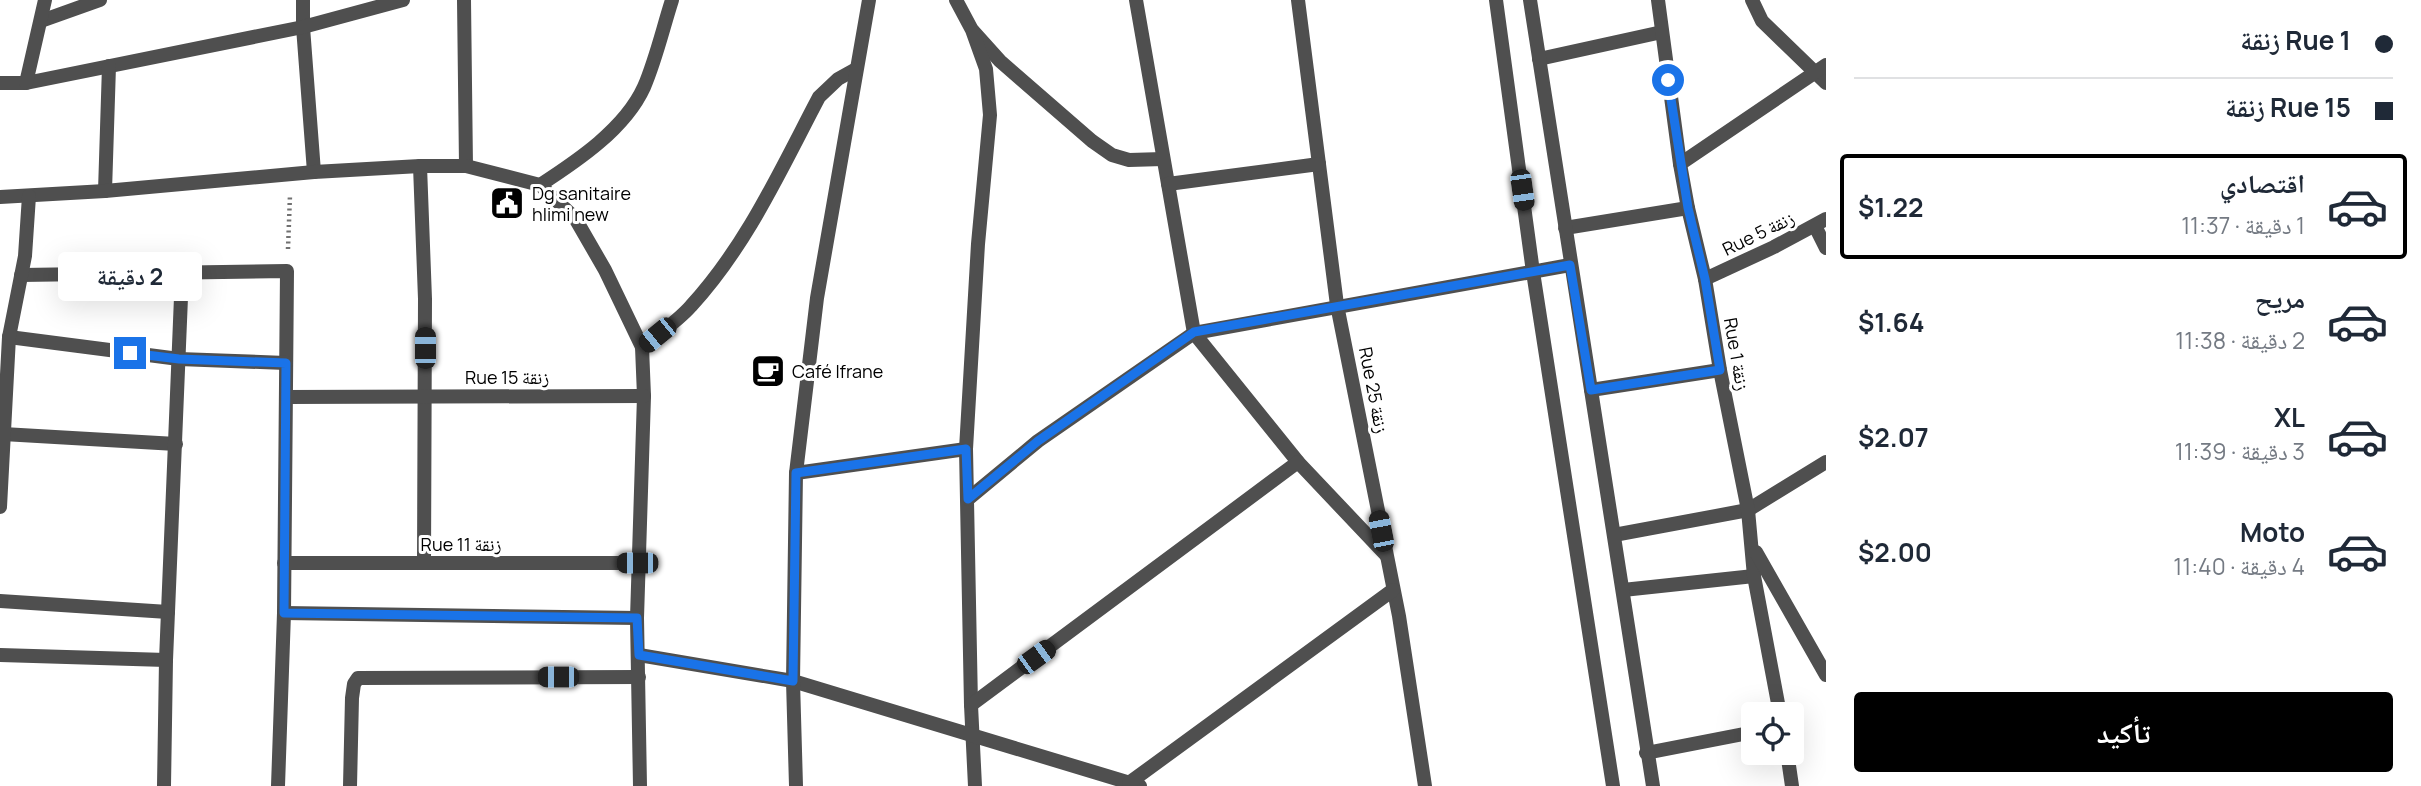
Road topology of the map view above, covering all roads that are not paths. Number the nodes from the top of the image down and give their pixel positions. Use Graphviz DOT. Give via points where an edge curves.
graph roads {
  1 [pos="45,0"];
  2 [pos="100,0"];
  3 [pos="303,0"];
  4 [pos="403,0"];
  5 [pos="464,0"];
  6 [pos="672,0"];
  7 [pos="869,0"];
  8 [pos="956,0"];
  9 [pos="1136,0"];
  10 [pos="1298,0"];
  11 [pos="1496,0"];
  12 [pos="1530,0"];
  13 [pos="1658,0"];
  14 [pos="1752,0"];
  15 [pos="41,21"];
  16 [pos="303,27"];
  17 [pos="972,30"];
  18 [pos="1662,32"];
  19 [pos="1539,59"];
  20 [pos="109,66"];
  21 [pos="856,69"];
  22 [pos="1823,73"];
  23 [pos="0,83"];
  24 [pos="26,83"];
  25 [pos="1163,159"];
  26 [pos="1319,164"];
  27 [pos="1680,164"];
  28 [pos="420,166"];
  29 [pos="466,166"];
  30 [pos="314,172"];
  31 [pos="1168,184"];
  32 [pos="540,185"];
  33 [pos="105,191"];
  34 [pos="29,196"];
  35 [pos="0,197"];
  36 [pos="1688,208"];
  37 [pos="1821,222"];
  38 [pos="1565,228"];
  39 [pos="1826,248"];
  40 [pos="1570,265"];
  41 [pos="1533,272"];
  42 [pos="182,274"];
  43 [pos="21,275"];
  44 [pos="1705,279"];
  45 [pos="1337,305"];
  46 [pos="6,314"];
  47 [pos="1194,332"];
  48 [pos="9,337"];
  49 [pos="642,347"];
  50 [pos="179,359"];
  51 [pos="286,363"];
  52 [pos="1720,370"];
  53 [pos="1591,390"];
  54 [pos="644,396"];
  55 [pos="286,397"];
  56 [pos="425,397"];
  57 [pos="4,434"];
  58 [pos="176,444"];
  59 [pos="966,449"];
  60 [pos="1298,462"];
  61 [pos="1826,462"];
  62 [pos="796,473"];
  63 [pos="968,499"];
  64 [pos="0,507"];
  65 [pos="1748,510"];
  66 [pos="1614,535"];
  67 [pos="1753,548"];
  68 [pos="1386,556"];
  69 [pos="284,563"];
  70 [pos="424,563"];
  71 [pos="637,563"];
  72 [pos="1754,576"];
  73 [pos="1393,590"];
  74 [pos="1623,590"];
  75 [pos="0,601"];
  76 [pos="168,612"];
  77 [pos="284,613"];
  78 [pos="637,618"];
  79 [pos="0,655"];
  80 [pos="639,655"];
  81 [pos="166,660"];
  82 [pos="1826,675"];
  83 [pos="639,677"];
  84 [pos="793,681"];
  85 [pos="1778,702"];
  86 [pos="971,705"];
  87 [pos="1741,735"];
  88 [pos="972,736"];
  89 [pos="1647,754"];
  90 [pos="1789,765"];
  91 [pos="1134,784"];
  92 [pos="164,786"];
  93 [pos="278,786"];
  94 [pos="350,786"];
  95 [pos="640,786"];
  96 [pos="796,786"];
  97 [pos="975,786"];
  98 [pos="1425,786"];
  99 [pos="1613,786"];
  100 [pos="1653,786"];
  101 [pos="1792,786"];
  1 -- 15 [label="street"];
  2 -- 15 [label="street"];
  3 -- 16 [label="street"];
  4 -- 16 [label="street"];
  5 -- 29 [label="street"];
  6 -- 32 [label="street" via="643,88 616,127 578,161"];
  7 -- 21 [label="street"];
  8 -- 17 [label="street"];
  9 -- 25 [label="street"];
  10 -- 26 [label="street, Rue 25 زنقة"];
  11 -- 41 [label="street"];
  12 -- 19 [label="street"];
  13 -- 18 [label="street, Rue 1 زنقة"];
  14 -- 22 [label="street" via="1762,21"];
  15 -- 24 [label="street"];
  16 -- 20 [label="street"];
  16 -- 30 [label="street"];
  17 -- 25 [label="street" via="1000,61 1112,155 1129,160"];
  17 -- 59 [label="street" via="986,69 990,115"];
  18 -- 19 [label="street"];
  18 -- 27 [label="street, Rue 1 زنقة"];
  19 -- 38 [label="street"];
  20 -- 24 [label="street"];
  20 -- 33 [label="street"];
  21 -- 49 [label="street" via="820,97 721,271 689,309"];
  21 -- 62 [label="street" via="817,298"];
  22 -- 27 [label="street"];
  23 -- 24 [label="street"];
  25 -- 31 [label="street"];
  26 -- 31 [label="street"];
  26 -- 45 [label="street, Rue 25 زنقة"];
  27 -- 36 [label="street, Rue 1 زنقة"];
  28 -- 29 [label="street"];
  28 -- 30 [label="street"];
  28 -- 56 [label="street"];
  29 -- 32 [label="street"];
  30 -- 33 [label="street"];
  31 -- 47 [label="street"];
  32 -- 49 [label="street" via="575,218"];
  33 -- 34 [label="street"];
  34 -- 35 [label="street"];
  34 -- 43 [label="street"];
  36 -- 38 [label="street"];
  36 -- 44 [label="street, Rue 1 زنقة"];
  37 -- 39 [label="street"];
  37 -- 44 [label="street, Rue 5 زنقة"];
  38 -- 40 [label="street"];
  40 -- 41 [label="street"];
  40 -- 53 [label="street"];
  41 -- 45 [label="street"];
  41 -- 99 [label="street"];
  42 -- 43 [label="street"];
  42 -- 50 [label="street"];
  42 -- 51 [label="street" via="287,271"];
  43 -- 46 [label="street"];
  44 -- 52 [label="street, Rue 1 زنقة"];
  45 -- 47 [label="street"];
  45 -- 68 [label="street, Rue 25 زنقة"];
  46 -- 48 [label="street"];
  47 -- 60 [label="street"];
  47 -- 63 [label="street" via="1038,441"];
  48 -- 50 [label="street"];
  48 -- 57 [label="street"];
  49 -- 54 [label="street"];
  50 -- 51 [label="street"];
  50 -- 58 [label="street"];
  51 -- 55 [label="street"];
  52 -- 53 [label="street"];
  52 -- 65 [label="street, Rue 1 زنقة"];
  53 -- 66 [label="street"];
  54 -- 56 [label="street, Rue 15 زنقة"];
  54 -- 71 [label="street"];
  55 -- 56 [label="street, Rue 15 زنقة"];
  55 -- 69 [label="street"];
  56 -- 70 [label="street"];
  57 -- 58 [label="street"];
  57 -- 64 [label="street"];
  58 -- 76 [label="street"];
  59 -- 62 [label="street"];
  59 -- 63 [label="street"];
  60 -- 68 [label="street"];
  60 -- 86 [label="street"];
  61 -- 65 [label="street"];
  62 -- 84 [label="street"];
  63 -- 86 [label="street"];
  65 -- 66 [label="street"];
  65 -- 67 [label="street, Rue 1 زنقة"];
  66 -- 74 [label="street"];
  67 -- 72 [label="street, Rue 1 زنقة"];
  67 -- 82 [label="street"];
  68 -- 73 [label="street, Rue 25 زنقة"];
  69 -- 70 [label="street, Rue 11 زنقة"];
  69 -- 77 [label="street"];
  70 -- 71 [label="street, Rue 11 زنقة"];
  71 -- 78 [label="street"];
  72 -- 74 [label="street"];
  72 -- 85 [label="street, Rue 1 زنقة"];
  73 -- 91 [label="street"];
  73 -- 98 [label="street, Rue 25 زنقة"];
  74 -- 89 [label="street"];
  75 -- 76 [label="street"];
  76 -- 81 [label="street"];
  77 -- 78 [label="street"];
  77 -- 93 [label="street"];
  78 -- 80 [label="street"];
  79 -- 81 [label="street"];
  80 -- 83 [label="street"];
  80 -- 84 [label="street"];
  81 -- 92 [label="street"];
  83 -- 94 [label="street" via="358,678 352,698"];
  83 -- 95 [label="street"];
  84 -- 88 [label="street"];
  84 -- 96 [label="street"];
  86 -- 88 [label="street"];
  87 -- 89 [label="street"];
  88 -- 91 [label="street"];
  88 -- 97 [label="street"];
  89 -- 100 [label="street"];
  90 -- 101 [label="street"];
}
